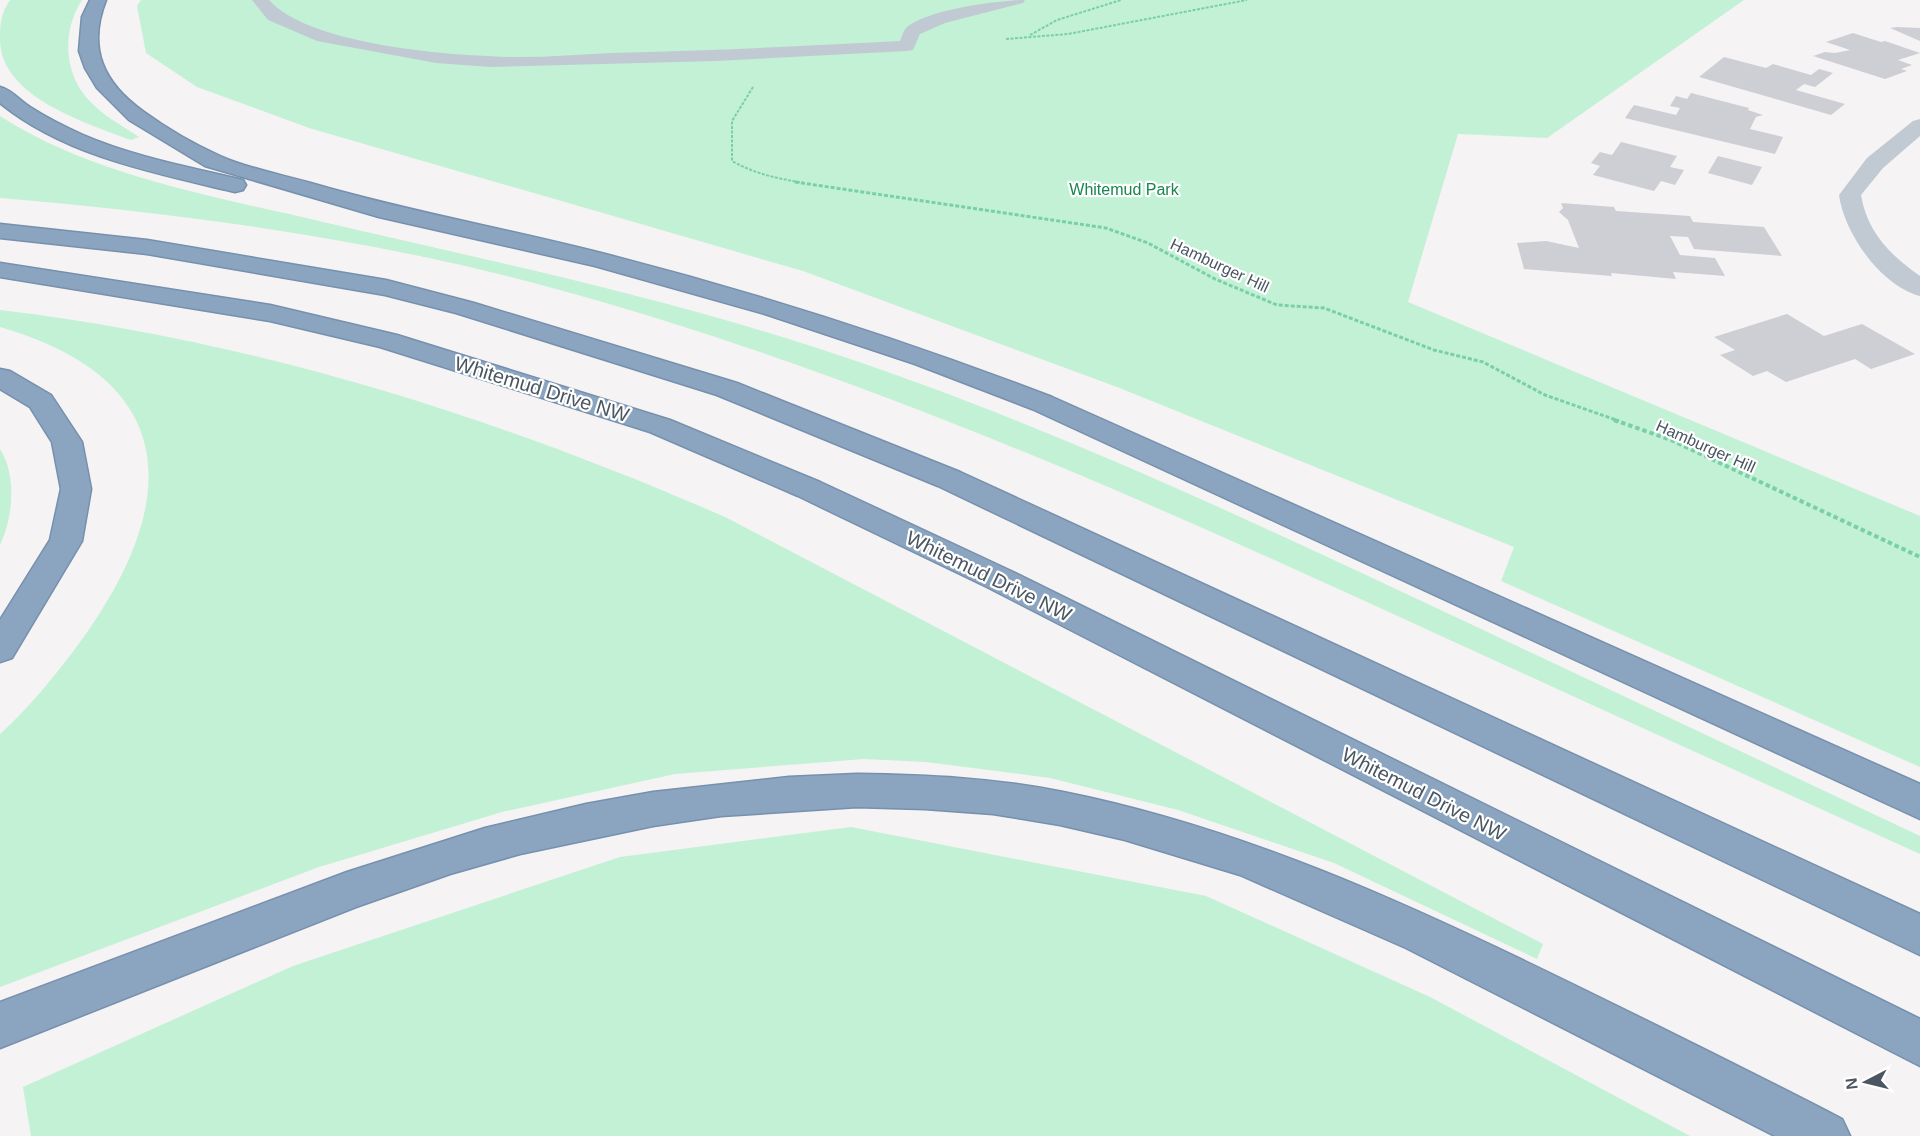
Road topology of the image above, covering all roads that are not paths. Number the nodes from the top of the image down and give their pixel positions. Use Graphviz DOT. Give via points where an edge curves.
graph roads {
  1 [pos="98,0"];
  2 [pos="260,0"];
  3 [pos="1017,0"];
  4 [pos="0,93"];
  5 [pos="1920,125"];
  6 [pos="387,212"];
  7 [pos="0,231"];
  8 [pos="0,270"];
  9 [pos="1920,288"];
  10 [pos="0,377"];
  11 [pos="0,649"];
  12 [pos="1920,802"];
  13 [pos="1920,935"];
  14 [pos="0,1025"];
  15 [pos="1920,1043"];
  16 [pos="1825,1136"];
  1 -- 6 [label="highway" via="91,17 88,51 104,84 136,116 213,161"];
  2 -- 3 [label="lane" via="274,16 323,37 436,58 491,62 907,46 913,31 939,19"];
  4 -- 6 [label="highway" via="53,128 179,171 307,203"];
  5 -- 9 [label="street" via="1875,163 1850,195 1851,213 1859,231 1881,256"];
  6 -- 12 [label="highway" via="600,260 774,309 925,358 1042,403"];
  7 -- 13 [label="highway" via="246,262 386,288 500,318 727,389 949,479"];
  8 -- 15 [label="highway, Whitemud Drive NW" via="270,313 388,341 660,426 809,489 999,579"];
  10 -- 11 [label="highway" via="41,400 67,442 76,489 66,541"];
  14 -- 16 [label="highway" via="405,870 520,836 711,801 870,791 963,795 1056,807 1150,828 1232,852 1315,884 1401,922"];
}
